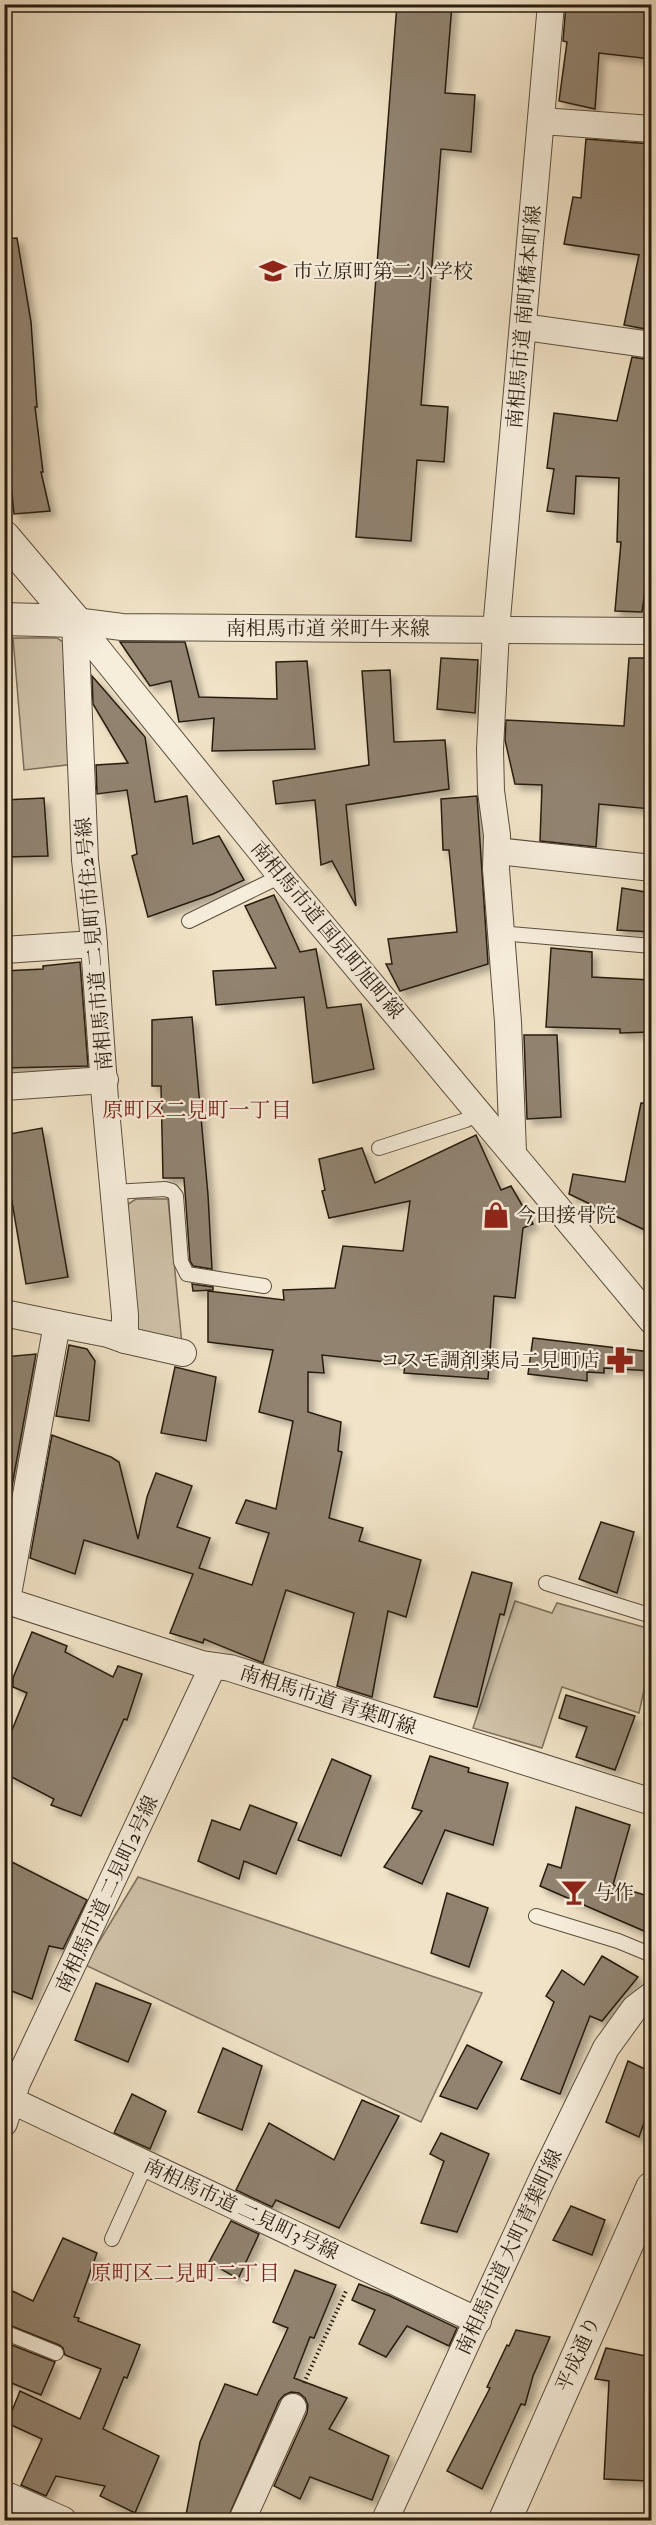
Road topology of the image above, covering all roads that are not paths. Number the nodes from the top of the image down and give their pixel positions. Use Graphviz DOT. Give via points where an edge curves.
graph roads {
  1 [pos="551,4"];
  2 [pos="542,121"];
  3 [pos="651,129"];
  4 [pos="524,327"];
  5 [pos="651,345"];
  6 [pos="4,537"];
  7 [pos="4,619"];
  8 [pos="75,621"];
  9 [pos="496,630"];
  10 [pos="651,631"];
  11 [pos="497,851"];
  12 [pos="651,868"];
  13 [pos="281,876"];
  14 [pos="189,921"];
  15 [pos="500,933"];
  16 [pos="94,944"];
  17 [pos="651,946"];
  18 [pos="4,950"];
  19 [pos="105,1080"];
  20 [pos="4,1088"];
  21 [pos="480,1113"];
  22 [pos="379,1148"];
  23 [pos="513,1152"];
  24 [pos="114,1192"];
  25 [pos="264,1286"];
  26 [pos="4,1313"];
  27 [pos="651,1321"];
  28 [pos="57,1324"];
  29 [pos="125,1340"];
  30 [pos="183,1353"];
  31 [pos="546,1583"];
  32 [pos="6,1600"];
  33 [pos="651,1616"];
  34 [pos="213,1666"];
  35 [pos="651,1802"];
  36 [pos="536,1916"];
  37 [pos="651,1954"];
  38 [pos="651,1995"];
  39 [pos="7,2107"];
  40 [pos="146,2164"];
  41 [pos="651,2188"];
  42 [pos="112,2239"];
  43 [pos="478,2321"];
  44 [pos="4,2332"];
  45 [pos="56,2353"];
  46 [pos="293,2407"];
  47 [pos="4,2494"];
  48 [pos="63,2520"];
  49 [pos="242,2520"];
  50 [pos="385,2520"];
  51 [pos="505,2520"];
  1 -- 2 [label="street, 南相馬市道 南町橋本町線"];
  2 -- 3 [label="street"];
  2 -- 4 [label="street, 南相馬市道 南町橋本町線"];
  4 -- 5 [label="street"];
  4 -- 9 [label="street, 南相馬市道 南町橋本町線"];
  6 -- 8 [label="street, 南相馬市道 国見町旭町線"];
  7 -- 8 [label="street, 南相馬市道 栄町牛来線"];
  8 -- 9 [label="street, 南相馬市道 栄町牛来線" via="122,627"];
  8 -- 13 [label="street, 南相馬市道 国見町旭町線"];
  8 -- 16 [label="street, 南相馬市道 二見町市住2号線" via="85,860"];
  9 -- 10 [label="street, 南相馬市道 栄町牛来線"];
  9 -- 11 [label="street, 南相馬市道 南町橋本町線" via="490,770"];
  11 -- 12 [label="street"];
  11 -- 15 [label="street, 南相馬市道 南町橋本町線"];
  13 -- 14 [label="lane"];
  13 -- 21 [label="street, 南相馬市道 国見町旭町線"];
  15 -- 17 [label="lane"];
  15 -- 23 [label="street, 南相馬市道 南町橋本町線"];
  16 -- 18 [label="street"];
  16 -- 19 [label="street, 南相馬市道 二見町市住2号線"];
  19 -- 20 [label="street"];
  19 -- 24 [label="street, 南相馬市道 二見町市住2号線"];
  21 -- 22 [label="lane"];
  21 -- 23 [label="street, 南相馬市道 国見町旭町線"];
  23 -- 27 [label="street, 南相馬市道 国見町旭町線"];
  24 -- 25 [label="lane" via="172,1191 176,1196 181,1262 187,1274"];
  24 -- 29 [label="street, 南相馬市道 二見町市住2号線"];
  26 -- 28 [label="street"];
  28 -- 29 [label="street"];
  28 -- 32 [label="street"];
  29 -- 30 [label="street"];
  31 -- 33 [label="lane"];
  32 -- 34 [label="street, 南相馬市道 青葉町線"];
  34 -- 35 [label="street, 南相馬市道 青葉町線"];
  34 -- 39 [label="street, 南相馬市道 二見町2号線"];
  36 -- 37 [label="lane"];
  38 -- 43 [label="street, 南相馬市道 大町青葉町線" via="635,2008 606,2048"];
  39 -- 40 [label="street, 南相馬市道 二見町3号線"];
  40 -- 42 [label="lane"];
  40 -- 43 [label="street, 南相馬市道 二見町3号線"];
  41 -- 51 [label="street, 平成通り"];
  43 -- 50 [label="street, 南相馬市道 大町青葉町線"];
  44 -- 45 [label="lane"];
  46 -- 49 [label="street"];
  47 -- 48 [label="street"];
}
